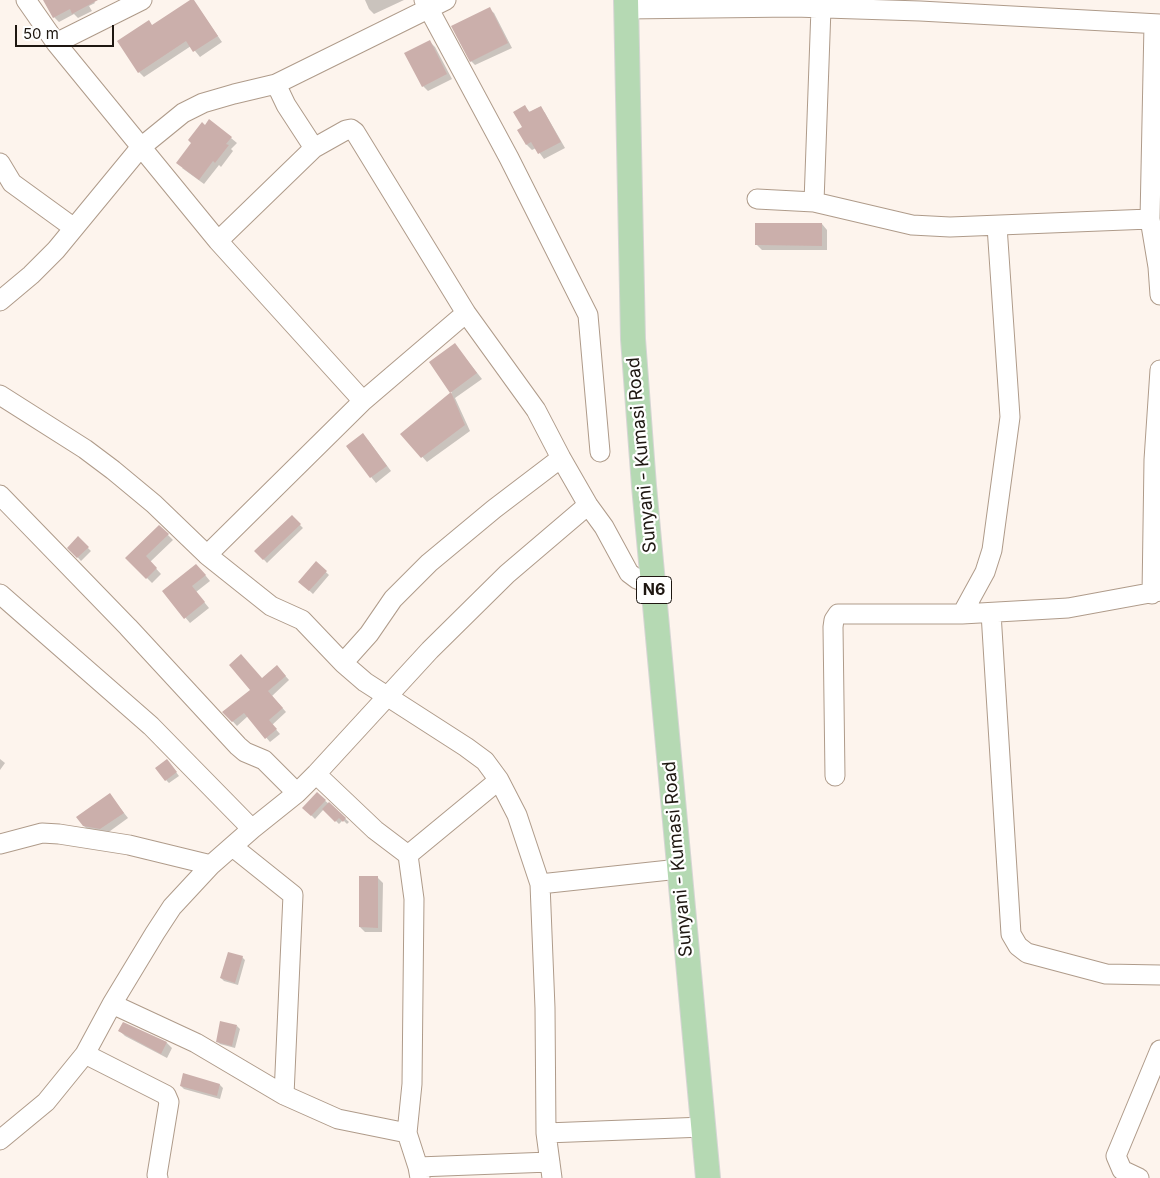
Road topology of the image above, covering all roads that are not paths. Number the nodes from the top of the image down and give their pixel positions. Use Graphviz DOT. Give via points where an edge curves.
graph roads {
  1 [pos="26,0"];
  2 [pos="142,0"];
  3 [pos="446,0"];
  4 [pos="794,3"];
  5 [pos="426,4"];
  6 [pos="626,4"];
  7 [pos="921,5"];
  8 [pos="821,8"];
  9 [pos="1157,24"];
  10 [pos="56,44"];
  11 [pos="276,84"];
  12 [pos="140,148"];
  13 [pos="314,148"];
  14 [pos="0,163"];
  15 [pos="757,199"];
  16 [pos="814,202"];
  17 [pos="1150,218"];
  18 [pos="997,226"];
  19 [pos="74,228"];
  20 [pos="218,241"];
  21 [pos="1160,295"];
  22 [pos="0,301"];
  23 [pos="466,313"];
  24 [pos="1160,370"];
  25 [pos="0,395"];
  26 [pos="363,401"];
  27 [pos="600,452"];
  28 [pos="561,458"];
  29 [pos="0,495"];
  30 [pos="588,504"];
  31 [pos="207,554"];
  32 [pos="654,586"];
  33 [pos="1156,593"];
  34 [pos="0,594"];
  35 [pos="991,613"];
  36 [pos="962,614"];
  37 [pos="343,663"];
  38 [pos="386,696"];
  39 [pos="316,774"];
  40 [pos="835,776"];
  41 [pos="499,780"];
  42 [pos="297,793"];
  43 [pos="252,829"];
  44 [pos="0,844"];
  45 [pos="232,847"];
  46 [pos="408,855"];
  47 [pos="211,865"];
  48 [pos="679,869"];
  49 [pos="540,884"];
  50 [pos="1160,975"];
  51 [pos="112,1004"];
  52 [pos="1160,1050"];
  53 [pos="86,1054"];
  54 [pos="284,1095"];
  55 [pos="704,1127"];
  56 [pos="407,1133"];
  57 [pos="546,1133"];
  58 [pos="0,1140"];
  59 [pos="551,1170"];
  60 [pos="419,1172"];
  61 [pos="158,1178"];
  62 [pos="708,1178"];
  63 [pos="1139,1178"];
  1 -- 10 [label="street"];
  2 -- 10 [label="street"];
  3 -- 5 [label="street"];
  4 -- 6 [label="street"];
  4 -- 8 [label="street"];
  5 -- 11 [label="street"];
  5 -- 27 [label="street" via="588,315"];
  6 -- 32 [label="main road, Sunyani - Kumasi Road / N6" via="633,339"];
  7 -- 8 [label="street"];
  7 -- 9 [label="street"];
  8 -- 16 [label="street"];
  9 -- 17 [label="street"];
  10 -- 12 [label="street"];
  11 -- 12 [label="street" via="203,103 183,113"];
  11 -- 13 [label="street"];
  12 -- 19 [label="street"];
  12 -- 20 [label="street"];
  13 -- 20 [label="street"];
  13 -- 23 [label="street" via="346,130 355,132"];
  14 -- 19 [label="street" via="12,183"];
  15 -- 16 [label="street"];
  16 -- 18 [label="street" via="912,225 950,228"];
  17 -- 18 [label="street"];
  17 -- 21 [label="street"];
  18 -- 36 [label="street" via="1010,417 992,550 985,572"];
  19 -- 22 [label="street" via="31,276"];
  20 -- 26 [label="street"];
  23 -- 26 [label="street"];
  23 -- 28 [label="street" via="536,410"];
  24 -- 33 [label="street" via="1154,460"];
  25 -- 31 [label="street" via="85,449 154,504"];
  26 -- 31 [label="street"];
  28 -- 30 [label="street"];
  28 -- 37 [label="street" via="429,563 393,599 369,634"];
  29 -- 42 [label="street" via="238,746 264,760"];
  30 -- 32 [label="street" via="630,573"];
  30 -- 38 [label="street" via="507,574"];
  31 -- 37 [label="street" via="271,606 302,620"];
  32 -- 48 [label="main road, Sunyani - Kumasi Road / N6"];
  33 -- 35 [label="street" via="1068,608"];
  34 -- 43 [label="street" via="151,726"];
  35 -- 36 [label="street"];
  35 -- 50 [label="street" via="1011,934 1027,953 1106,974"];
  36 -- 40 [label="street" via="838,614 833,627"];
  37 -- 38 [label="street"];
  38 -- 39 [label="street"];
  38 -- 41 [label="street" via="485,761"];
  39 -- 42 [label="street"];
  39 -- 46 [label="street" via="375,830"];
  41 -- 46 [label="street"];
  41 -- 49 [label="street" via="518,815"];
  42 -- 43 [label="street"];
  43 -- 45 [label="street"];
  44 -- 47 [label="street" via="42,833 59,834 129,845"];
  45 -- 47 [label="street"];
  45 -- 54 [label="street" via="293,895"];
  46 -- 56 [label="street" via="414,899 412,1084"];
  47 -- 51 [label="street" via="172,907"];
  48 -- 49 [label="street"];
  48 -- 55 [label="main road, Sunyani - Kumasi Road / N6"];
  49 -- 57 [label="street"];
  51 -- 53 [label="street"];
  51 -- 54 [label="street" via="196,1043"];
  52 -- 63 [label="street" via="1116,1156 1122,1170"];
  53 -- 58 [label="street" via="46,1102"];
  53 -- 61 [label="street" via="169,1098 156,1174"];
  54 -- 56 [label="street" via="338,1119"];
  55 -- 57 [label="street"];
  55 -- 62 [label="main road, Sunyani - Kumasi Road / N6"];
  56 -- 60 [label="street"];
  57 -- 59 [label="street"];
  59 -- 60 [label="street"];
}
